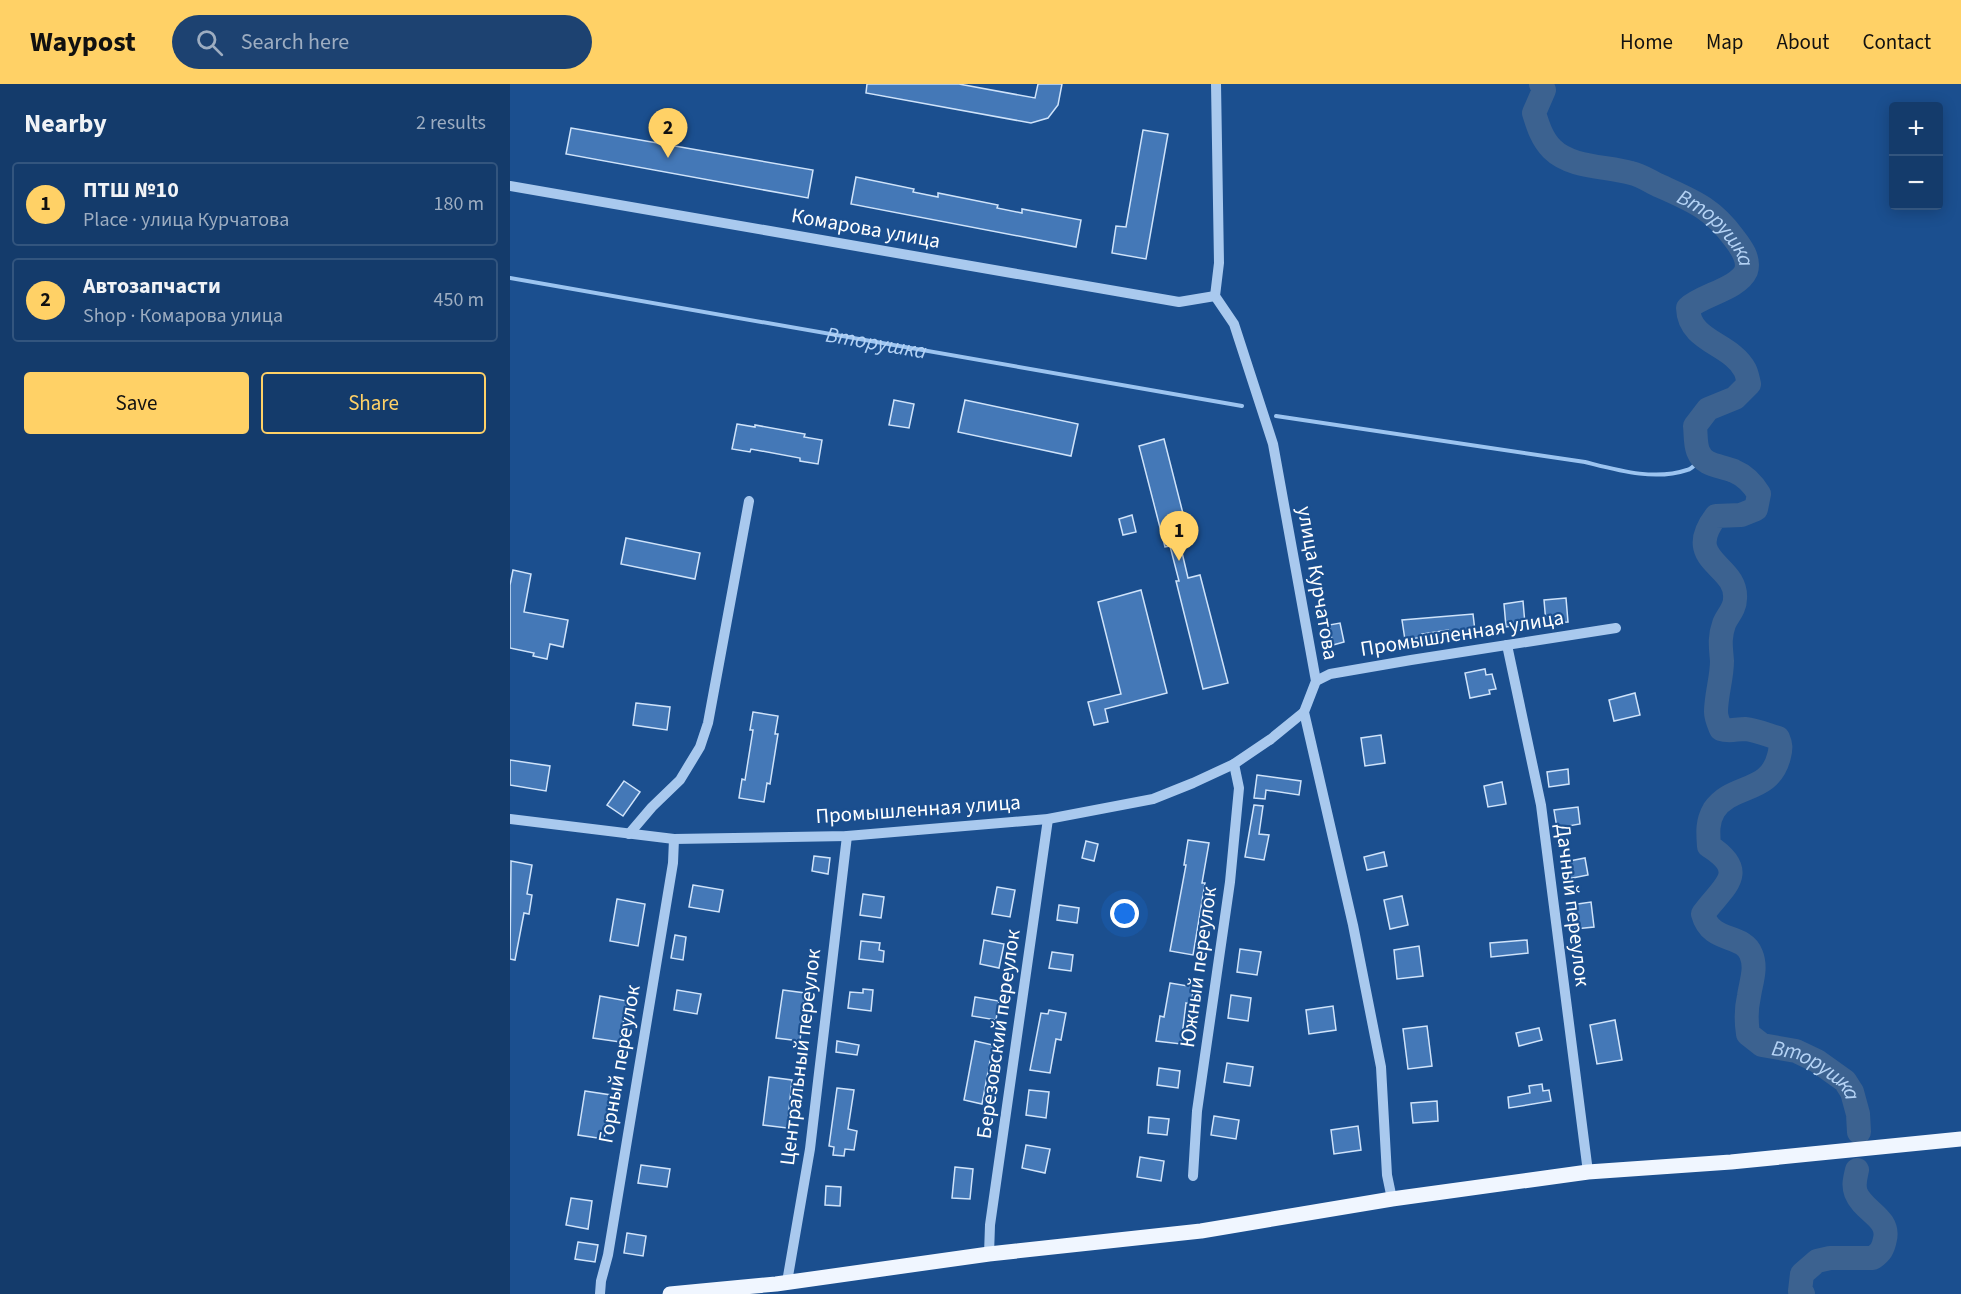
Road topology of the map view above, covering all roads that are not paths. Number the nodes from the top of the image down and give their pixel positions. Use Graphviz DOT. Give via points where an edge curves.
graph roads {
  1 [pos="1216,84"];
  2 [pos="510,186"];
  3 [pos="1215,297"];
  4 [pos="749,501"];
  5 [pos="1616,628"];
  6 [pos="1507,645"];
  7 [pos="1316,681"];
  8 [pos="1304,712"];
  9 [pos="1234,764"];
  10 [pos="510,819"];
  11 [pos="1048,819"];
  12 [pos="629,834"];
  13 [pos="847,836"];
  14 [pos="674,839"];
  15 [pos="1961,1139"];
  16 [pos="1588,1172"];
  17 [pos="1193,1176"];
  18 [pos="1392,1199"];
  19 [pos="989,1254"];
  20 [pos="787,1282"];
  21 [pos="600,1294"];
  22 [pos="670,1294"];
  1 -- 3 [label="street" via="1219,263"];
  2 -- 3 [label="street, Комарова улица" via="1179,302"];
  3 -- 7 [label="street, улица Курчатова" via="1234,324 1273,444"];
  4 -- 12 [label="street" via="708,723 700,747 680,780"];
  5 -- 6 [label="street, Промышленная улица"];
  6 -- 7 [label="street, Промышленная улица" via="1330,674"];
  6 -- 16 [label="street, Дачный переулок" via="1541,805"];
  7 -- 8 [label="street, улица Курчатова"];
  8 -- 9 [label="street, Промышленная улица"];
  8 -- 18 [label="street" via="1381,1067"];
  9 -- 11 [label="street, Промышленная улица" via="1153,799"];
  9 -- 17 [label="street, Южный переулок" via="1239,788 1231,871 1197,1111"];
  10 -- 12 [label="street, Промышленная улица"];
  11 -- 13 [label="street, Промышленная улица"];
  11 -- 19 [label="street, Березовский переулок"];
  12 -- 14 [label="street, Промышленная улица"];
  13 -- 14 [label="street, Промышленная улица"];
  13 -- 20 [label="street, Центральный переулок" via="810,1149"];
  14 -- 21 [label="street, Горный переулок"];
  15 -- 16 [label="main road"];
  16 -- 18 [label="main road"];
  18 -- 19 [label="main road" via="1200,1231"];
  19 -- 20 [label="main road"];
  20 -- 22 [label="main road"];
}
